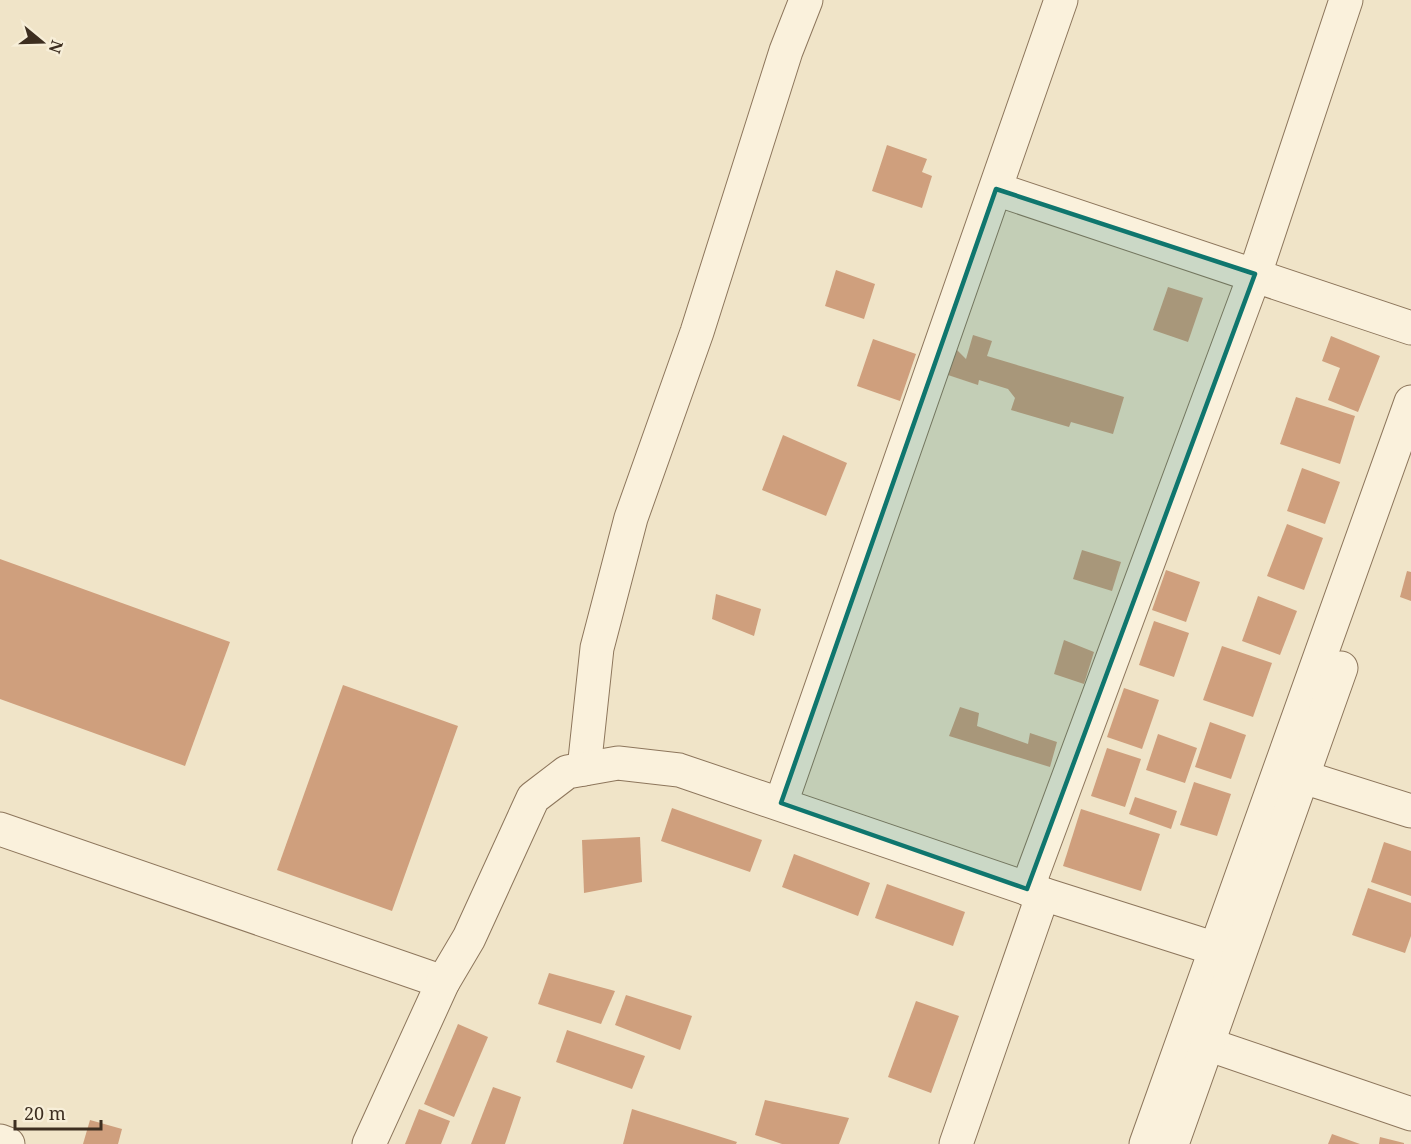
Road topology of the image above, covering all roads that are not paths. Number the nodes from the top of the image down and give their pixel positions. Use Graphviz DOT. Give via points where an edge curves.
graph roads {
  1 [pos="806,0"];
  2 [pos="1061,0"];
  3 [pos="1346,0"];
  4 [pos="996,189"];
  5 [pos="1255,274"];
  6 [pos="1411,328"];
  7 [pos="1411,402"];
  8 [pos="1411,470"];
  9 [pos="584,769"];
  10 [pos="1291,773"];
  11 [pos="781,803"];
  12 [pos="1411,811"];
  13 [pos="0,829"];
  14 [pos="1035,891"];
  15 [pos="1216,949"];
  16 [pos="443,982"];
  17 [pos="1207,1044"];
  18 [pos="1411,1114"];
  19 [pos="0,1141"];
  20 [pos="8,1144"];
  21 [pos="369,1144"];
  22 [pos="956,1144"];
  23 [pos="1146,1144"];
  24 [pos="1172,1144"];
  1 -- 9 [label="street" via="628,528 597,648"];
  2 -- 4 [label="street"];
  3 -- 5 [label="street"];
  4 -- 5 [label="street"];
  4 -- 11 [label="street"];
  5 -- 6 [label="street"];
  5 -- 14 [label="street"];
  7 -- 10 [label="street"];
  8 -- 10 [label="street"];
  9 -- 11 [label="street" via="618,763 679,770"];
  9 -- 16 [label="street" via="567,772 533,798 469,938"];
  10 -- 12 [label="street"];
  10 -- 15 [label="street"];
  10 -- 17 [label="street"];
  11 -- 14 [label="street"];
  13 -- 16 [label="street"];
  14 -- 15 [label="street"];
  14 -- 22 [label="street"];
  15 -- 23 [label="street"];
  16 -- 21 [label="street"];
  17 -- 18 [label="street"];
  17 -- 24 [label="street"];
  19 -- 20 [label="street"];
}
